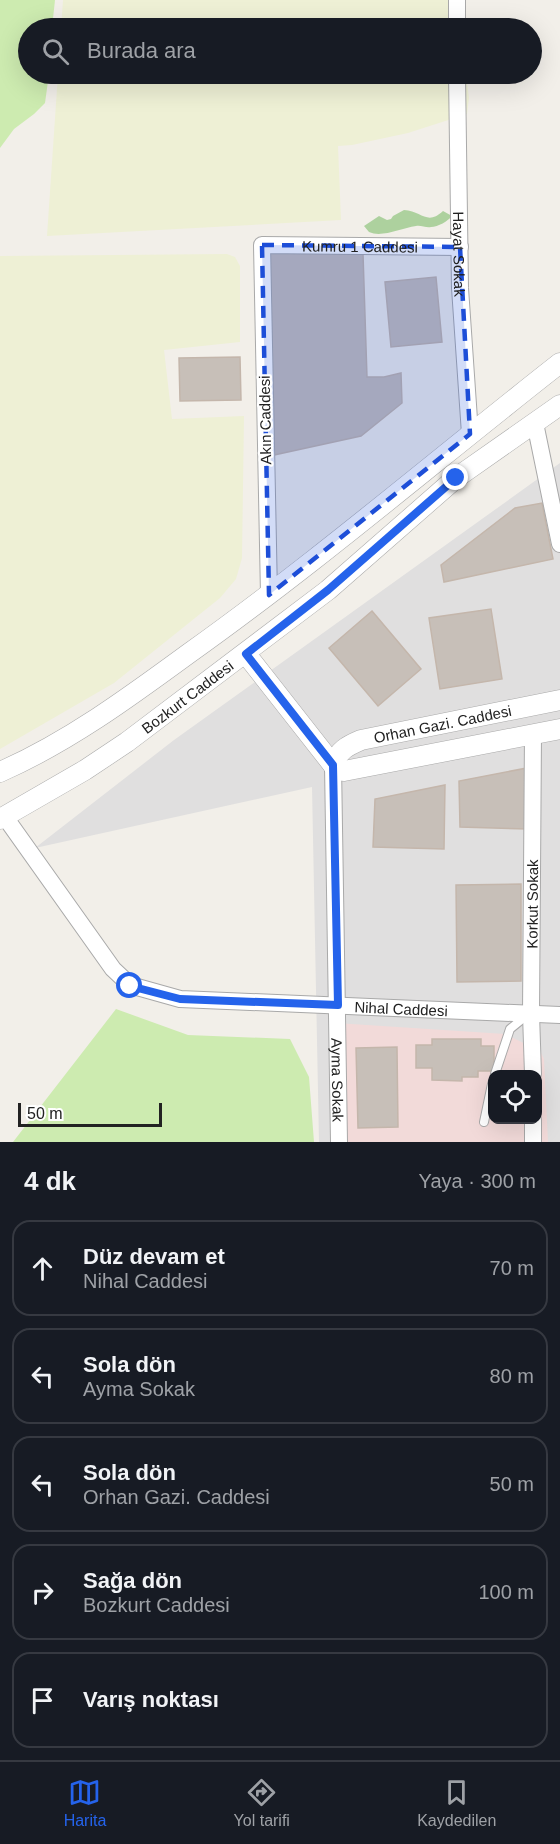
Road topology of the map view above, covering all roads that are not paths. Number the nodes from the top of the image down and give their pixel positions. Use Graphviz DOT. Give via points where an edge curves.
graph roads {
  1 [pos="457,0"];
  2 [pos="457,18"];
  3 [pos="458,84"];
  4 [pos="262,245"];
  5 [pos="460,247"];
  6 [pos="560,363"];
  7 [pos="560,405"];
  8 [pos="535,423"];
  9 [pos="470,434"];
  10 [pos="560,544"];
  11 [pos="269,595"];
  12 [pos="246,654"];
  13 [pos="560,700"];
  14 [pos="560,729"];
  15 [pos="533,734"];
  16 [pos="333,765"];
  17 [pos="0,772"];
  18 [pos="3,818"];
  19 [pos="338,1005"];
  20 [pos="531,1014"];
  21 [pos="560,1015"];
  22 [pos="496,1070"];
  23 [pos="533,1070"];
  24 [pos="488,1103"];
  25 [pos="484,1122"];
  26 [pos="533,1124"];
  27 [pos="339,1142"];
  28 [pos="533,1142"];
  1 -- 2 [label="street"];
  3 -- 5 [label="street, Hayat Sokak"];
  4 -- 5 [label="street, Kumru 1 Caddesi"];
  4 -- 11 [label="street, Akın Caddesi"];
  5 -- 9 [label="street, Hayat Sokak"];
  6 -- 9 [label="street"];
  7 -- 8 [label="street, Bozkurt Caddesi"];
  8 -- 10 [label="street"];
  8 -- 12 [label="street, Bozkurt Caddesi" via="456,478 328,590"];
  9 -- 11 [label="street"];
  11 -- 17 [label="street" via="106,713 32,758"];
  12 -- 16 [label="street"];
  12 -- 18 [label="street, Bozkurt Caddesi" via="127,742"];
  13 -- 16 [label="street, Orhan Gazi. Caddesi" via="361,740 338,754"];
  14 -- 15 [label="street, Orhan Gazi. Caddesi"];
  15 -- 16 [label="street, Orhan Gazi. Caddesi" via="357,769 344,771"];
  15 -- 20 [label="street, Korkut Sokak"];
  16 -- 19 [label="street, Ayma Sokak"];
  18 -- 19 [label="street, Nihal Caddesi" via="113,969 130,986 180,999"];
  19 -- 20 [label="street, Nihal Caddesi"];
  19 -- 27 [label="street, Ayma Sokak"];
  20 -- 21 [label="street, Nihal Caddesi"];
  20 -- 22 [label="lane" via="510,1029"];
  20 -- 23 [label="street, Korkut Sokak"];
  24 -- 25 [label="lane"];
  26 -- 28 [label="street"];
}
